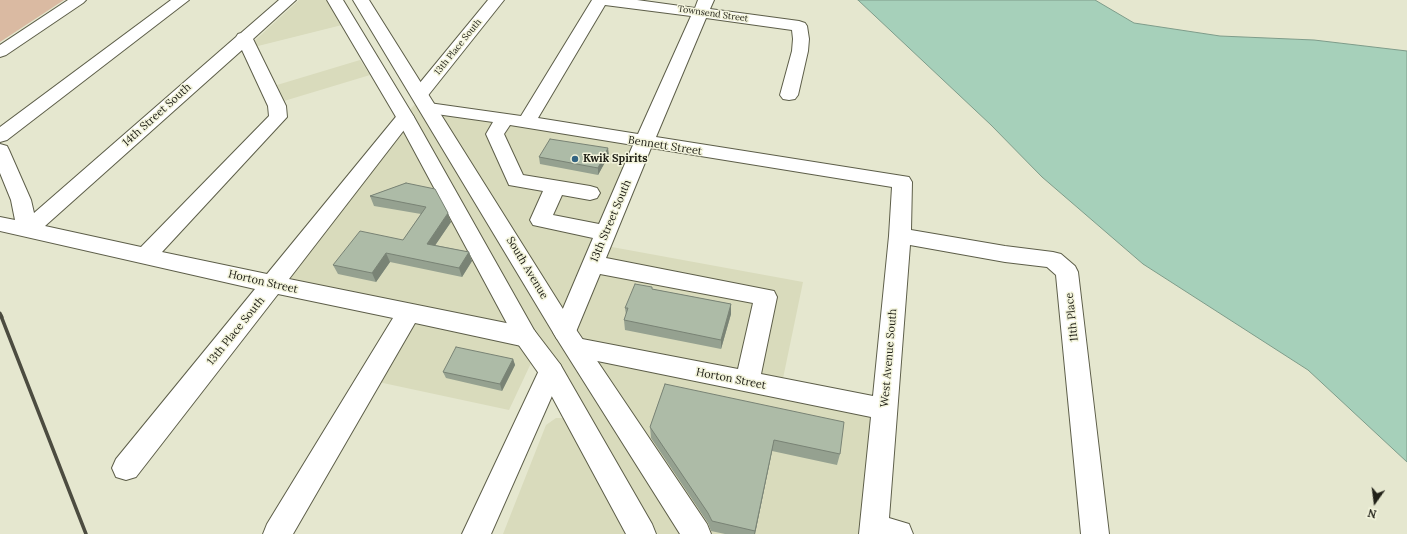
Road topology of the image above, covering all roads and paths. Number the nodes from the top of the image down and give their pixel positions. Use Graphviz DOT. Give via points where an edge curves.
graph roads {
  1 [pos="78,0"];
  2 [pos="181,0"];
  3 [pos="288,0"];
  4 [pos="334,0"];
  5 [pos="361,0"];
  6 [pos="496,0"];
  7 [pos="602,0"];
  8 [pos="704,6"];
  9 [pos="244,37"];
  10 [pos="0,52"];
  11 [pos="790,94"];
  12 [pos="424,101"];
  13 [pos="405,117"];
  14 [pos="504,120"];
  15 [pos="526,123"];
  16 [pos="0,136"];
  17 [pos="644,142"];
  18 [pos="0,150"];
  19 [pos="902,182"];
  20 [pos="555,187"];
  21 [pos="590,193"];
  22 [pos="0,224"];
  23 [pos="28,230"];
  24 [pos="606,233"];
  25 [pos="900,236"];
  26 [pos="145,256"];
  27 [pos="593,264"];
  28 [pos="273,284"];
  29 [pos="409,313"];
  30 [pos="526,337"];
  31 [pos="571,340"];
  32 [pos="550,370"];
  33 [pos="747,382"];
  34 [pos="885,409"];
  35 [pos="126,468"];
  36 [pos="882,532"];
  37 [pos="277,534"];
  38 [pos="476,534"];
  39 [pos="642,534"];
  40 [pos="697,534"];
  41 [pos="1095,534"];
  1 -- 10 [label="main road"];
  2 -- 16 [label="main road"];
  3 -- 9 [label="main road, 14th Street South"];
  4 -- 13 [label="main road"];
  5 -- 12 [label="main road, South Avenue"];
  6 -- 12 [label="main road, 13th Place South"];
  7 -- 8 [label="main road, Townsend Street"];
  7 -- 15 [label="main road"];
  8 -- 11 [label="main road, Townsend Street" via="799,26 800,51"];
  8 -- 17 [label="main road, 13th Street South"];
  9 -- 23 [label="main road, 14th Street South"];
  9 -- 26 [label="main road" via="277,106 278,117"];
  12 -- 14 [label="main road, Bennett Street" via="456,111"];
  12 -- 31 [label="main road, South Avenue"];
  13 -- 28 [label="main road, 13th Place South"];
  13 -- 30 [label="main road"];
  14 -- 15 [label="main road, Bennett Street"];
  14 -- 20 [label="main road" via="495,134 516,180"];
  15 -- 17 [label="main road, Bennett Street"];
  17 -- 19 [label="main road, Bennett Street"];
  17 -- 24 [label="main road, 13th Street South"];
  18 -- 23 [label="main road" via="21,200"];
  19 -- 25 [label="main road, West Avenue South"];
  20 -- 21 [label="main road"];
  20 -- 24 [label="main road" via="540,220"];
  22 -- 23 [label="main road, Horton Street"];
  23 -- 26 [label="main road, Horton Street"];
  24 -- 27 [label="main road, 13th Street South"];
  25 -- 34 [label="main road, West Avenue South"];
  25 -- 41 [label="main road, 11th Place" via="1053,260 1067,272"];
  26 -- 28 [label="main road, Horton Street"];
  27 -- 31 [label="main road, 13th Street South"];
  27 -- 33 [label="main road" via="766,297"];
  28 -- 29 [label="main road, Horton Street"];
  28 -- 35 [label="main road, 13th Place South"];
  29 -- 30 [label="main road, Horton Street"];
  29 -- 37 [label="main road"];
  30 -- 32 [label="main road"];
  31 -- 33 [label="main road, Horton Street"];
  31 -- 40 [label="main road, South Avenue"];
  32 -- 38 [label="main road"];
  32 -- 39 [label="main road"];
  33 -- 34 [label="main road, Horton Street"];
  34 -- 36 [label="main road, West Avenue South"];
}
